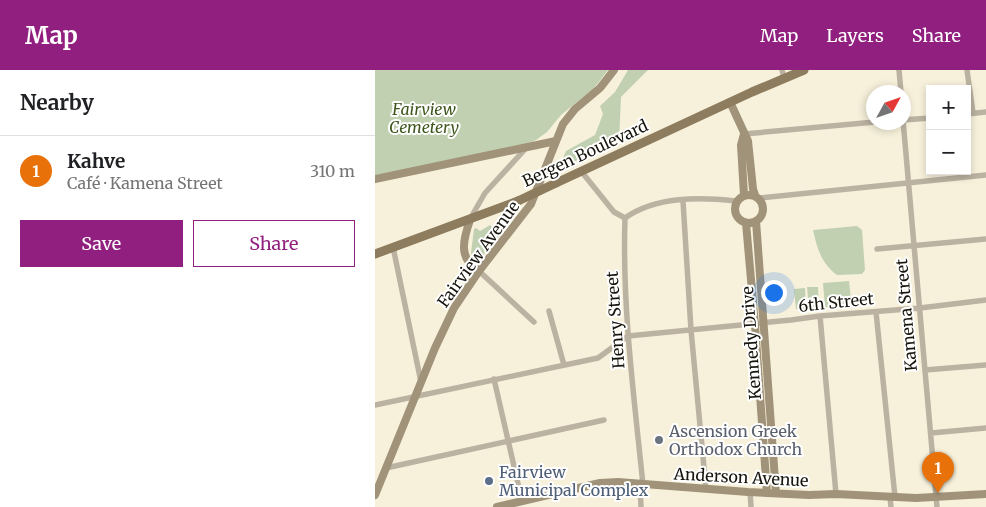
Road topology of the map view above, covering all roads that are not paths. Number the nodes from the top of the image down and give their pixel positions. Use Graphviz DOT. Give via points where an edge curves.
graph roads {
  1 [pos="614,70"];
  2 [pos="804,70"];
  3 [pos="899,70"];
  4 [pos="967,70"];
  5 [pos="783,74"];
  6 [pos="900,85"];
  7 [pos="968,85"];
  8 [pos="729,102"];
  9 [pos="986,112"];
  10 [pos="971,114"];
  11 [pos="926,118"];
  12 [pos="911,119"];
  13 [pos="866,123"];
  14 [pos="904,130"];
  15 [pos="744,134"];
  16 [pos="556,141"];
  17 [pos="527,147"];
  18 [pos="581,171"];
  19 [pos="986,175"];
  20 [pos="375,179"];
  21 [pos="909,182"];
  22 [pos="744,195"];
  23 [pos="757,197"];
  24 [pos="683,201"];
  25 [pos="736,201"];
  26 [pos="625,218"];
  27 [pos="470,220"];
  28 [pos="756,221"];
  29 [pos="745,223"];
  30 [pos="986,239"];
  31 [pos="915,246"];
  32 [pos="393,247"];
  33 [pos="877,249"];
  34 [pos="375,254"];
  35 [pos="479,271"];
  36 [pos="986,300"];
  37 [pos="919,308"];
  38 [pos="549,311"];
  39 [pos="876,312"];
  40 [pos="820,316"];
  41 [pos="534,322"];
  42 [pos="764,322"];
  43 [pos="755,323"];
  44 [pos="691,330"];
  45 [pos="628,336"];
  46 [pos="986,364"];
  47 [pos="564,365"];
  48 [pos="925,370"];
  49 [pos="763,372"];
  50 [pos="494,379"];
  51 [pos="421,383"];
  52 [pos="416,396"];
  53 [pos="375,405"];
  54 [pos="604,420"];
  55 [pos="986,428"];
  56 [pos="931,433"];
  57 [pos="509,441"];
  58 [pos="768,448"];
  59 [pos="386,468"];
  60 [pos="641,485"];
  61 [pos="706,489"];
  62 [pos="750,492"];
  63 [pos="767,492"];
  64 [pos="776,493"];
  65 [pos="836,494"];
  66 [pos="986,494"];
  67 [pos="375,496"];
  68 [pos="893,497"];
  69 [pos="936,498"];
  70 [pos="522,501"];
  71 [pos="497,507"];
  72 [pos="641,507"];
  73 [pos="751,507"];
  74 [pos="891,507"];
  75 [pos="937,507"];
  1 -- 16 [label="main road, Fairview Avenue" via="600,88 569,116"];
  2 -- 5 [label="main road, Bergen Boulevard"];
  3 -- 6 [label="street"];
  4 -- 7 [label="street"];
  5 -- 8 [label="main road, Bergen Boulevard"];
  8 -- 15 [label="main road"];
  8 -- 18 [label="main road, Bergen Boulevard"];
  9 -- 10 [label="street"];
  11 -- 12 [label="street"];
  13 -- 15 [label="street"];
  14 -- 21 [label="street, Kamena Street"];
  15 -- 22 [label="main road" via="741,145"];
  15 -- 23 [label="main road" via="749,141 753,189"];
  16 -- 17 [label="main road"];
  16 -- 35 [label="main road, Fairview Avenue" via="531,204"];
  17 -- 20 [label="main road"];
  17 -- 27 [label="street" via="485,193"];
  18 -- 26 [label="street" via="614,212"];
  18 -- 27 [label="main road, Bergen Boulevard, bridge"];
  19 -- 21 [label="street"];
  21 -- 23 [label="street"];
  21 -- 31 [label="street, Kamena Street"];
  22 -- 23 [label="main road"];
  22 -- 25 [label="main road"];
  23 -- 28 [label="main road" via="763,208"];
  24 -- 25 [label="street"];
  24 -- 26 [label="street" via="653,204"];
  24 -- 44 [label="street"];
  25 -- 29 [label="main road" via="735,212"];
  26 -- 45 [label="street, Henry Street"];
  27 -- 32 [label="main road, Bergen Boulevard"];
  27 -- 35 [label="main road" via="466,231 465,258"];
  28 -- 29 [label="main road"];
  28 -- 42 [label="main road, Kennedy Drive"];
  29 -- 43 [label="main road, Kennedy Drive"];
  30 -- 31 [label="street"];
  31 -- 33 [label="street"];
  31 -- 37 [label="street, Kamena Street"];
  32 -- 34 [label="main road, Bergen Boulevard"];
  32 -- 51 [label="street"];
  35 -- 41 [label="street"];
  35 -- 51 [label="main road, Fairview Avenue" via="447,321"];
  36 -- 37 [label="street, 6th Street"];
  37 -- 39 [label="street, 6th Street"];
  37 -- 48 [label="street, Kamena Street"];
  38 -- 47 [label="street"];
  39 -- 40 [label="street, 6th Street"];
  39 -- 68 [label="street"];
  40 -- 42 [label="street, 6th Street"];
  40 -- 65 [label="street"];
  42 -- 43 [label="street, 6th Street"];
  42 -- 49 [label="main road, Kennedy Drive"];
  43 -- 44 [label="street, 6th Street"];
  43 -- 49 [label="main road, Kennedy Drive"];
  44 -- 45 [label="street, 6th Street"];
  44 -- 61 [label="street"];
  45 -- 47 [label="street" via="598,358"];
  45 -- 60 [label="street, Henry Street"];
  46 -- 48 [label="street"];
  47 -- 50 [label="street"];
  48 -- 56 [label="street, Kamena Street"];
  49 -- 58 [label="main road, Kennedy Drive"];
  50 -- 52 [label="street"];
  50 -- 57 [label="street"];
  51 -- 52 [label="main road, Fairview Avenue"];
  52 -- 53 [label="street"];
  52 -- 59 [label="main road, Fairview Avenue"];
  54 -- 57 [label="street"];
  55 -- 56 [label="street"];
  56 -- 69 [label="street, Kamena Street"];
  57 -- 59 [label="street"];
  57 -- 70 [label="street"];
  58 -- 63 [label="main road, Kennedy Drive"];
  58 -- 64 [label="main road, Kennedy Drive"];
  59 -- 67 [label="main road, Fairview Avenue"];
  60 -- 61 [label="main road, Anderson Avenue"];
  60 -- 70 [label="main road, Anderson Avenue" via="600,483"];
  60 -- 72 [label="street, Henry Street"];
  61 -- 62 [label="main road, Anderson Avenue"];
  62 -- 63 [label="main road, Anderson Avenue"];
  62 -- 73 [label="street"];
  63 -- 64 [label="main road, Anderson Avenue"];
  64 -- 65 [label="main road, Anderson Avenue"];
  65 -- 68 [label="main road, Anderson Avenue"];
  66 -- 69 [label="main road, Anderson Avenue"];
  68 -- 69 [label="main road, Anderson Avenue"];
  68 -- 74 [label="street"];
  69 -- 75 [label="street, Kamena Street"];
  70 -- 71 [label="main road, Anderson Avenue"];
}
